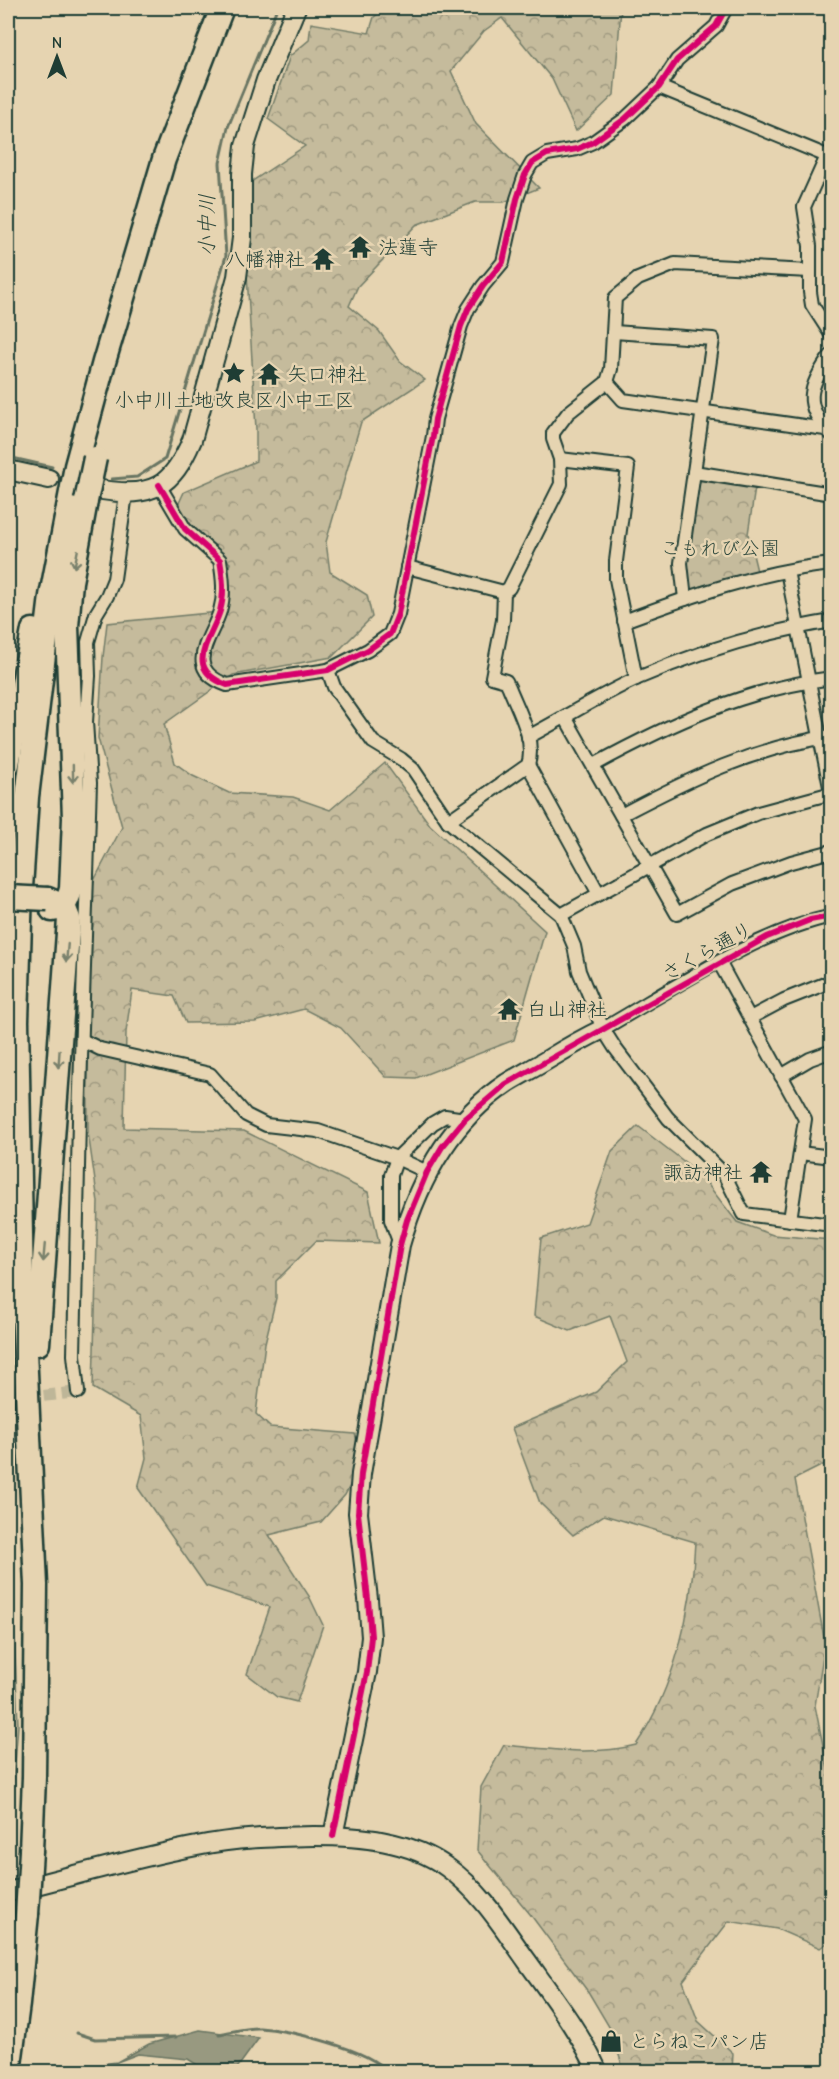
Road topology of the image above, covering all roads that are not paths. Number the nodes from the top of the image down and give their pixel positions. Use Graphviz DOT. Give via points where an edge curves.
graph roads {
  1 [pos="214,8"];
  2 [pos="222,8"];
  3 [pos="296,8"];
  4 [pos="726,8"];
  5 [pos="659,87"];
  6 [pos="829,157"];
  7 [pos="810,270"];
  8 [pos="118,317"];
  9 [pos="614,332"];
  10 [pos="831,336"];
  11 [pos="831,354"];
  12 [pos="607,382"];
  13 [pos="702,410"];
  14 [pos="828,432"];
  15 [pos="560,459"];
  16 [pos="68,463"];
  17 [pos="8,470"];
  18 [pos="694,472"];
  19 [pos="49,479"];
  20 [pos="159,485"];
  21 [pos="126,494"];
  22 [pos="831,494"];
  23 [pos="94,496"];
  24 [pos="831,564"];
  25 [pos="407,567"];
  26 [pos="788,571"];
  27 [pos="504,592"];
  28 [pos="685,599"];
  29 [pos="624,621"];
  30 [pos="831,621"];
  31 [pos="799,626"];
  32 [pos="328,670"];
  33 [pos="831,678"];
  34 [pos="636,679"];
  35 [pos="809,681"];
  36 [pos="565,717"];
  37 [pos="826,736"];
  38 [pos="528,738"];
  39 [pos="8,764"];
  40 [pos="528,765"];
  41 [pos="594,765"];
  42 [pos="831,794"];
  43 [pos="621,815"];
  44 [pos="448,821"];
  45 [pos="831,851"];
  46 [pos="649,865"];
  47 [pos="599,894"];
  48 [pos="8,897"];
  49 [pos="53,905"];
  50 [pos="8,910"];
  51 [pos="561,915"];
  52 [pos="831,916"];
  53 [pos="719,962"];
  54 [pos="831,981"];
  55 [pos="750,1018"];
  56 [pos="603,1029"];
  57 [pos="82,1040"];
  58 [pos="831,1051"];
  59 [pos="781,1076"];
  60 [pos="465,1119"];
  61 [pos="800,1153"];
  62 [pos="831,1157"];
  63 [pos="397,1158"];
  64 [pos="427,1172"];
  65 [pos="8,1208"];
  66 [pos="790,1220"];
  67 [pos="831,1225"];
  68 [pos="400,1245"];
  69 [pos="17,1287"];
  70 [pos="78,1392"];
  71 [pos="36,1585"];
  72 [pos="36,1685"];
  73 [pos="333,1836"];
  74 [pos="8,1892"];
  75 [pos="9,2072"];
  76 [pos="598,2072"];
  1 -- 16 [label="highway" via="166,127 142,201"];
  2 -- 8 [label="highway" via="164,159"];
  3 -- 20 [label="street" via="266,80 245,146 237,277 200,414 184,459"];
  4 -- 5 [label="street" via="716,26 677,60"];
  5 -- 6 [label="street"];
  5 -- 25 [label="street" via="593,142 547,154 532,163 525,175 503,262 468,309 461,326 435,418"];
  6 -- 7 [label="street" via="804,207"];
  7 -- 9 [label="street" via="675,264 638,279 615,298"];
  7 -- 10 [label="street" via="812,305"];
  8 -- 23 [label="highway, bridge" via="95,458"];
  8 -- 71 [label="highway" via="76,466 51,596 27,797 21,888 17,1111"];
  9 -- 12 [label="street"];
  9 -- 13 [label="street" via="713,339"];
  11 -- 14 [label="street" via="815,378 811,401 812,411"];
  12 -- 13 [label="street" via="623,400"];
  12 -- 15 [label="street" via="568,413 553,433"];
  13 -- 14 [label="street"];
  13 -- 18 [label="street"];
  15 -- 27 [label="street" via="561,484"];
  15 -- 29 [label="street" via="628,467 616,561"];
  16 -- 39 [label="highway" via="52,527"];
  16 -- 69 [label="highway" via="30,699 19,807 10,1020"];
  17 -- 19 [label="street"];
  18 -- 22 [label="street"];
  18 -- 28 [label="street" via="681,563"];
  20 -- 21 [label="street"];
  20 -- 32 [label="street" via="185,530 220,560 224,594 202,655 204,666 216,680 227,685"];
  21 -- 23 [label="street"];
  21 -- 57 [label="street" via="114,579 96,614 88,642 86,722 90,783"];
  23 -- 49 [label="highway, one-way" via="71,582 68,626 74,818 71,889 69,899"];
  24 -- 26 [label="street"];
  25 -- 27 [label="street"];
  25 -- 32 [label="street" via="390,634"];
  26 -- 28 [label="street"];
  26 -- 31 [label="street"];
  27 -- 38 [label="street" via="492,676 506,681"];
  28 -- 29 [label="street"];
  29 -- 34 [label="street"];
  30 -- 31 [label="street"];
  31 -- 34 [label="street" via="722,646"];
  31 -- 35 [label="street"];
  32 -- 44 [label="street" via="334,687 373,742 412,770"];
  33 -- 35 [label="street"];
  34 -- 36 [label="street"];
  35 -- 37 [label="street"];
  35 -- 41 [label="street" via="735,699 694,714"];
  36 -- 38 [label="street"];
  36 -- 41 [label="street"];
  37 -- 42 [label="street"];
  37 -- 43 [label="street" via="721,765"];
  38 -- 40 [label="street"];
  40 -- 44 [label="street"];
  40 -- 47 [label="street"];
  41 -- 43 [label="street"];
  42 -- 46 [label="street" via="758,813 707,834"];
  43 -- 46 [label="street"];
  44 -- 51 [label="street"];
  45 -- 46 [label="street" via="732,884 677,914"];
  46 -- 47 [label="street"];
  47 -- 51 [label="street"];
  48 -- 49 [label="highway, bridge"];
  49 -- 50 [label="highway"];
  49 -- 71 [label="highway, one-way" via="69,919 69,928 38,1331"];
  51 -- 56 [label="street"];
  52 -- 53 [label="street, さくら通り" via="767,937"];
  53 -- 55 [label="street"];
  53 -- 56 [label="street, さくら通り"];
  54 -- 55 [label="street"];
  55 -- 59 [label="street"];
  56 -- 60 [label="street" via="506,1084"];
  56 -- 66 [label="street" via="668,1118 724,1174 744,1214"];
  57 -- 63 [label="street" via="100,1049 210,1074 246,1115 266,1125 318,1131"];
  57 -- 70 [label="street" via="74,1354"];
  58 -- 59 [label="street"];
  59 -- 61 [label="street" via="805,1119"];
  60 -- 63 [label="street" via="445,1116"];
  60 -- 64 [label="street"];
  61 -- 62 [label="street"];
  61 -- 66 [label="street"];
  63 -- 64 [label="street"];
  63 -- 68 [label="street" via="391,1175 391,1220"];
  64 -- 68 [label="street"];
  65 -- 69 [label="highway"];
  66 -- 67 [label="street"];
  68 -- 73 [label="street" via="361,1474 358,1513 371,1637"];
  69 -- 72 [label="highway"];
  71 -- 72 [label="highway"];
  72 -- 75 [label="highway, bridge" via="27,1914"];
  73 -- 74 [label="street" via="256,1838 197,1846"];
  73 -- 76 [label="street" via="392,1843 423,1853 448,1868 501,1924 565,2014"];
}
